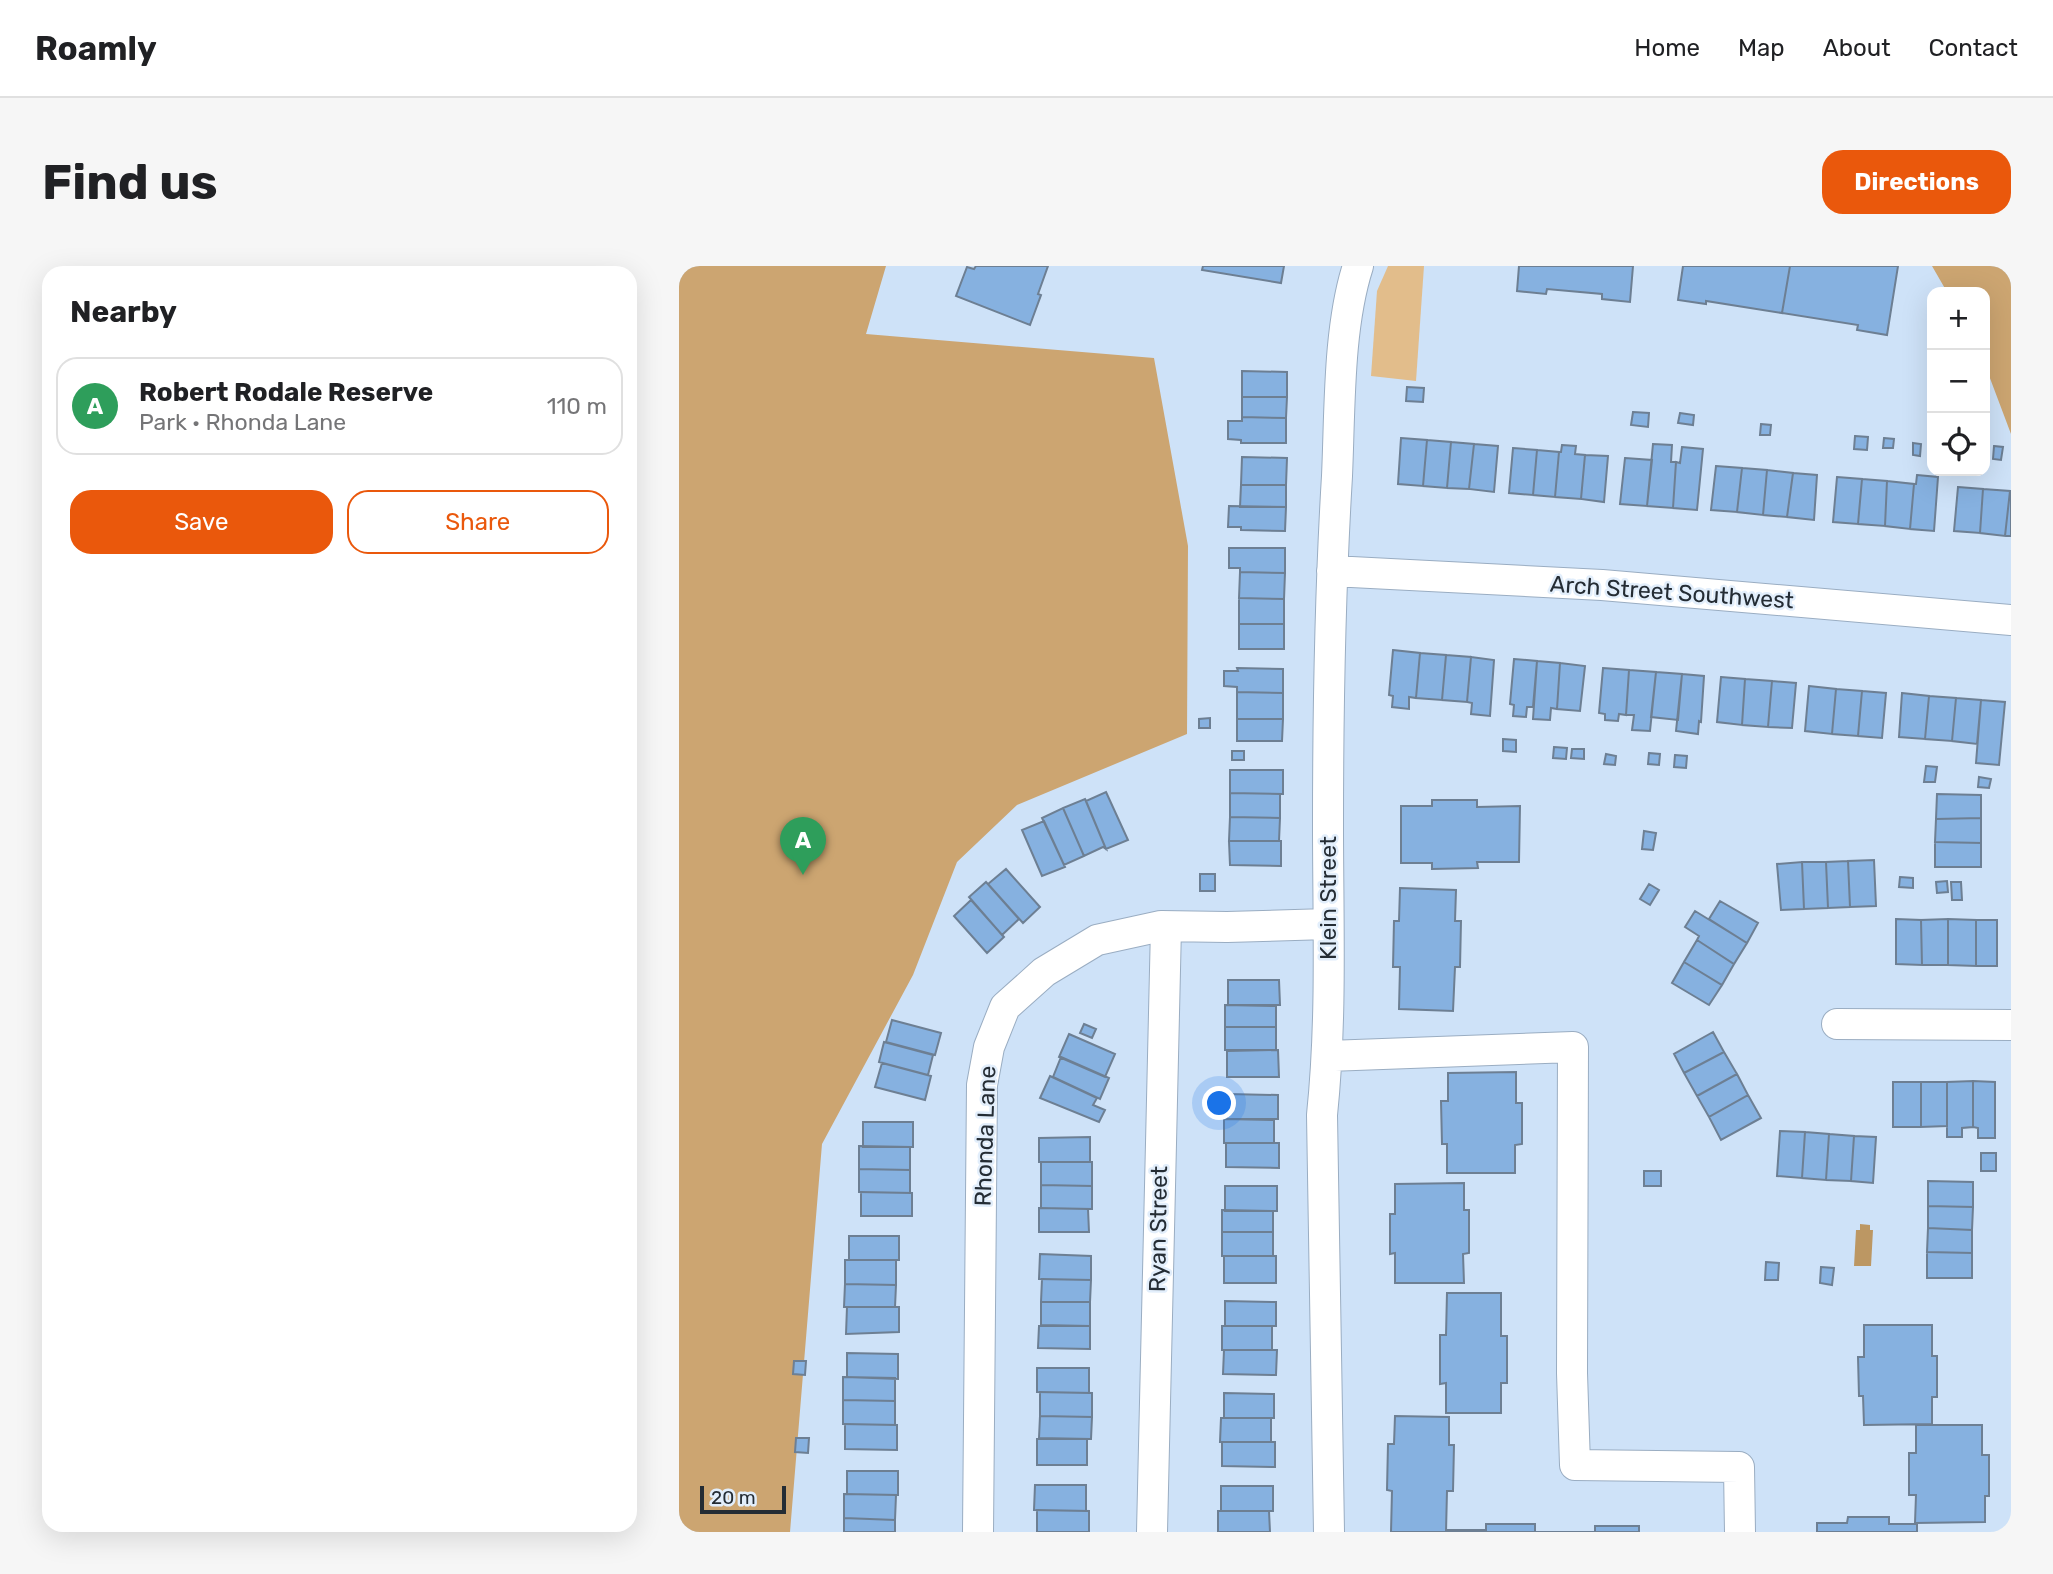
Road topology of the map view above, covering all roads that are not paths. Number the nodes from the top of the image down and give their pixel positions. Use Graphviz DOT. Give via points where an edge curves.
graph roads {
  1 [pos="1358,266"];
  2 [pos="1332,571"];
  3 [pos="2011,620"];
  4 [pos="1328,924"];
  5 [pos="1166,927"];
  6 [pos="1837,1024"];
  7 [pos="2011,1025"];
  8 [pos="1328,1056"];
  9 [pos="978,1532"];
  10 [pos="1152,1532"];
  11 [pos="1329,1532"];
  12 [pos="1740,1532"];
  1 -- 2 [label="street, Klein Street" via="1344,339"];
  2 -- 3 [label="street, Arch Street Southwest" via="1602,585"];
  2 -- 4 [label="street, Klein Street"];
  4 -- 5 [label="street, Rhonda Lane"];
  4 -- 8 [label="street, Klein Street"];
  5 -- 9 [label="street, Rhonda Lane" via="1097,940 1044,972 1005,1007 989,1047 982,1084"];
  5 -- 10 [label="street, Ryan Street"];
  6 -- 7 [label="street"];
  8 -- 11 [label="street, Klein Street" via="1322,1115"];
  8 -- 12 [label="street" via="1573,1047 1575,1465 1739,1467"];
}
